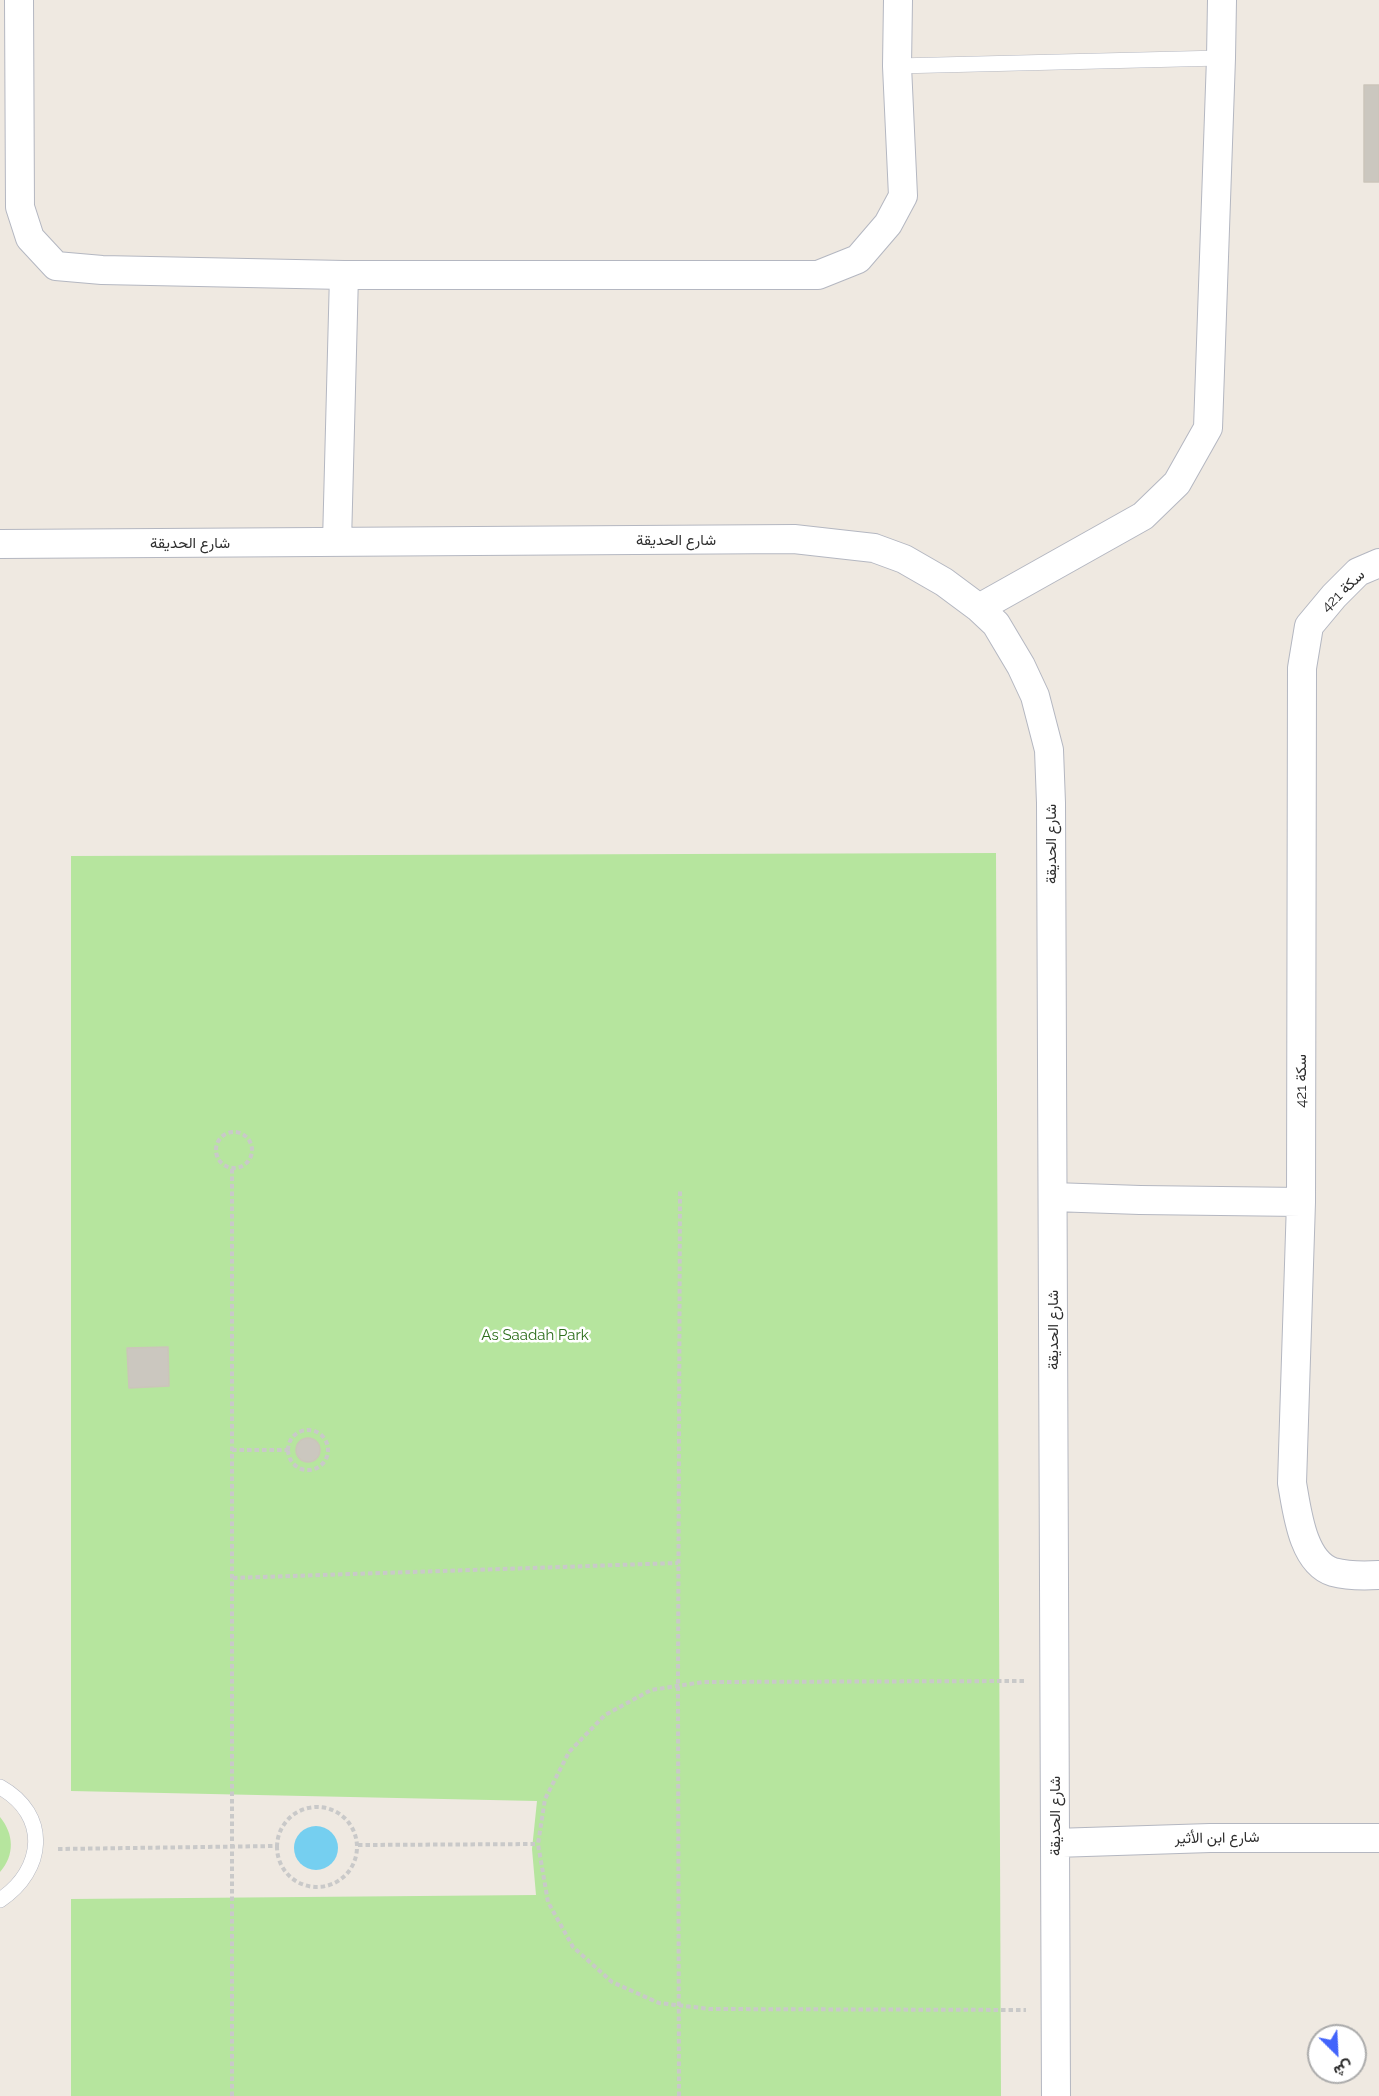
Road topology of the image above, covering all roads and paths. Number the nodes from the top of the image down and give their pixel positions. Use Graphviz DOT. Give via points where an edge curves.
graph roads {
  1 [pos="20,0"];
  2 [pos="898,0"];
  3 [pos="1221,0"];
  4 [pos="1221,58"];
  5 [pos="897,66"];
  6 [pos="344,274"];
  7 [pos="337,542"];
  8 [pos="0,544"];
  9 [pos="1379,563"];
  10 [pos="979,608"];
  11 [pos="232,1169"];
  12 [pos="680,1191"];
  13 [pos="1053,1197"];
  14 [pos="1301,1202"];
  15 [pos="232,1450"];
  16 [pos="288,1450"];
  17 [pos="678,1563"];
  18 [pos="1379,1575"];
  19 [pos="233,1578"];
  20 [pos="1054,1680"];
  21 [pos="678,1686"];
  22 [pos="0,1787"];
  23 [pos="1379,1838"];
  24 [pos="1055,1843"];
  25 [pos="538,1844"];
  26 [pos="358,1845"];
  27 [pos="276,1846"];
  28 [pos="232,1847"];
  29 [pos="35,1849"];
  30 [pos="0,1900"];
  31 [pos="679,2005"];
  32 [pos="1056,2010"];
  33 [pos="232,2096"];
  34 [pos="679,2096"];
  35 [pos="1056,2096"];
  1 -- 6 [label="street" via="20,207 30,238 56,266"];
  2 -- 5 [label="street"];
  3 -- 4 [label="street"];
  4 -- 5 [label="lane"];
  4 -- 10 [label="street" via="1208,428 1177,483 1143,516"];
  5 -- 6 [label="street" via="903,196 888,224 858,259 818,275"];
  6 -- 7 [label="street"];
  7 -- 8 [label="street, شارع الحديقة"];
  7 -- 10 [label="street, شارع الحديقة" via="794,539 874,548 904,559"];
  9 -- 14 [label="street, سكة 421" via="1359,572 1310,626 1302,668"];
  10 -- 13 [label="street, شارع الحديقة" via="996,624 1021,666 1035,696 1049,750"];
  11 -- 11 [label="path" via="249,1162 253,1151 249,1140 234,1132 223,1136 216,1147 221,1164"];
  11 -- 15 [label="path"];
  12 -- 17 [label="path"];
  13 -- 14 [label="street"];
  13 -- 20 [label="street, شارع الحديقة"];
  14 -- 18 [label="street, سكة 421" via="1292,1483 1299,1523 1312,1556 1330,1571"];
  15 -- 16 [label="path"];
  15 -- 19 [label="path"];
  16 -- 16 [label="path" via="291,1462 308,1470 321,1465 327,1446 321,1435 309,1430 297,1433"];
  17 -- 19 [label="path"];
  17 -- 21 [label="path"];
  19 -- 28 [label="path"];
  20 -- 21 [label="path" via="703,1682"];
  20 -- 24 [label="street, شارع الحديقة"];
  21 -- 25 [label="path" via="651,1690 605,1715 568,1752 545,1799"];
  21 -- 31 [label="path"];
  22 -- 29 [label="lane" via="13,1794 26,1809 34,1829"];
  23 -- 24 [label="street, شارع ابن الأثير"];
  24 -- 32 [label="street, شارع الحديقة"];
  25 -- 26 [label="path"];
  25 -- 31 [label="path" via="548,1902 573,1947 612,1982 659,2003"];
  26 -- 27 [label="path" via="353,1827 344,1816 319,1806 294,1814 282,1828"];
  26 -- 27 [label="path" via="353,1867 344,1878 319,1888 294,1881 285,1872"];
  27 -- 28 [label="path"];
  28 -- 29 [label="path"];
  28 -- 33 [label="path"];
  29 -- 30 [label="lane" via="30,1870 18,1887"];
  31 -- 32 [label="path" via="722,2009"];
  31 -- 34 [label="path"];
  32 -- 35 [label="street, شارع الحديقة"];
}
